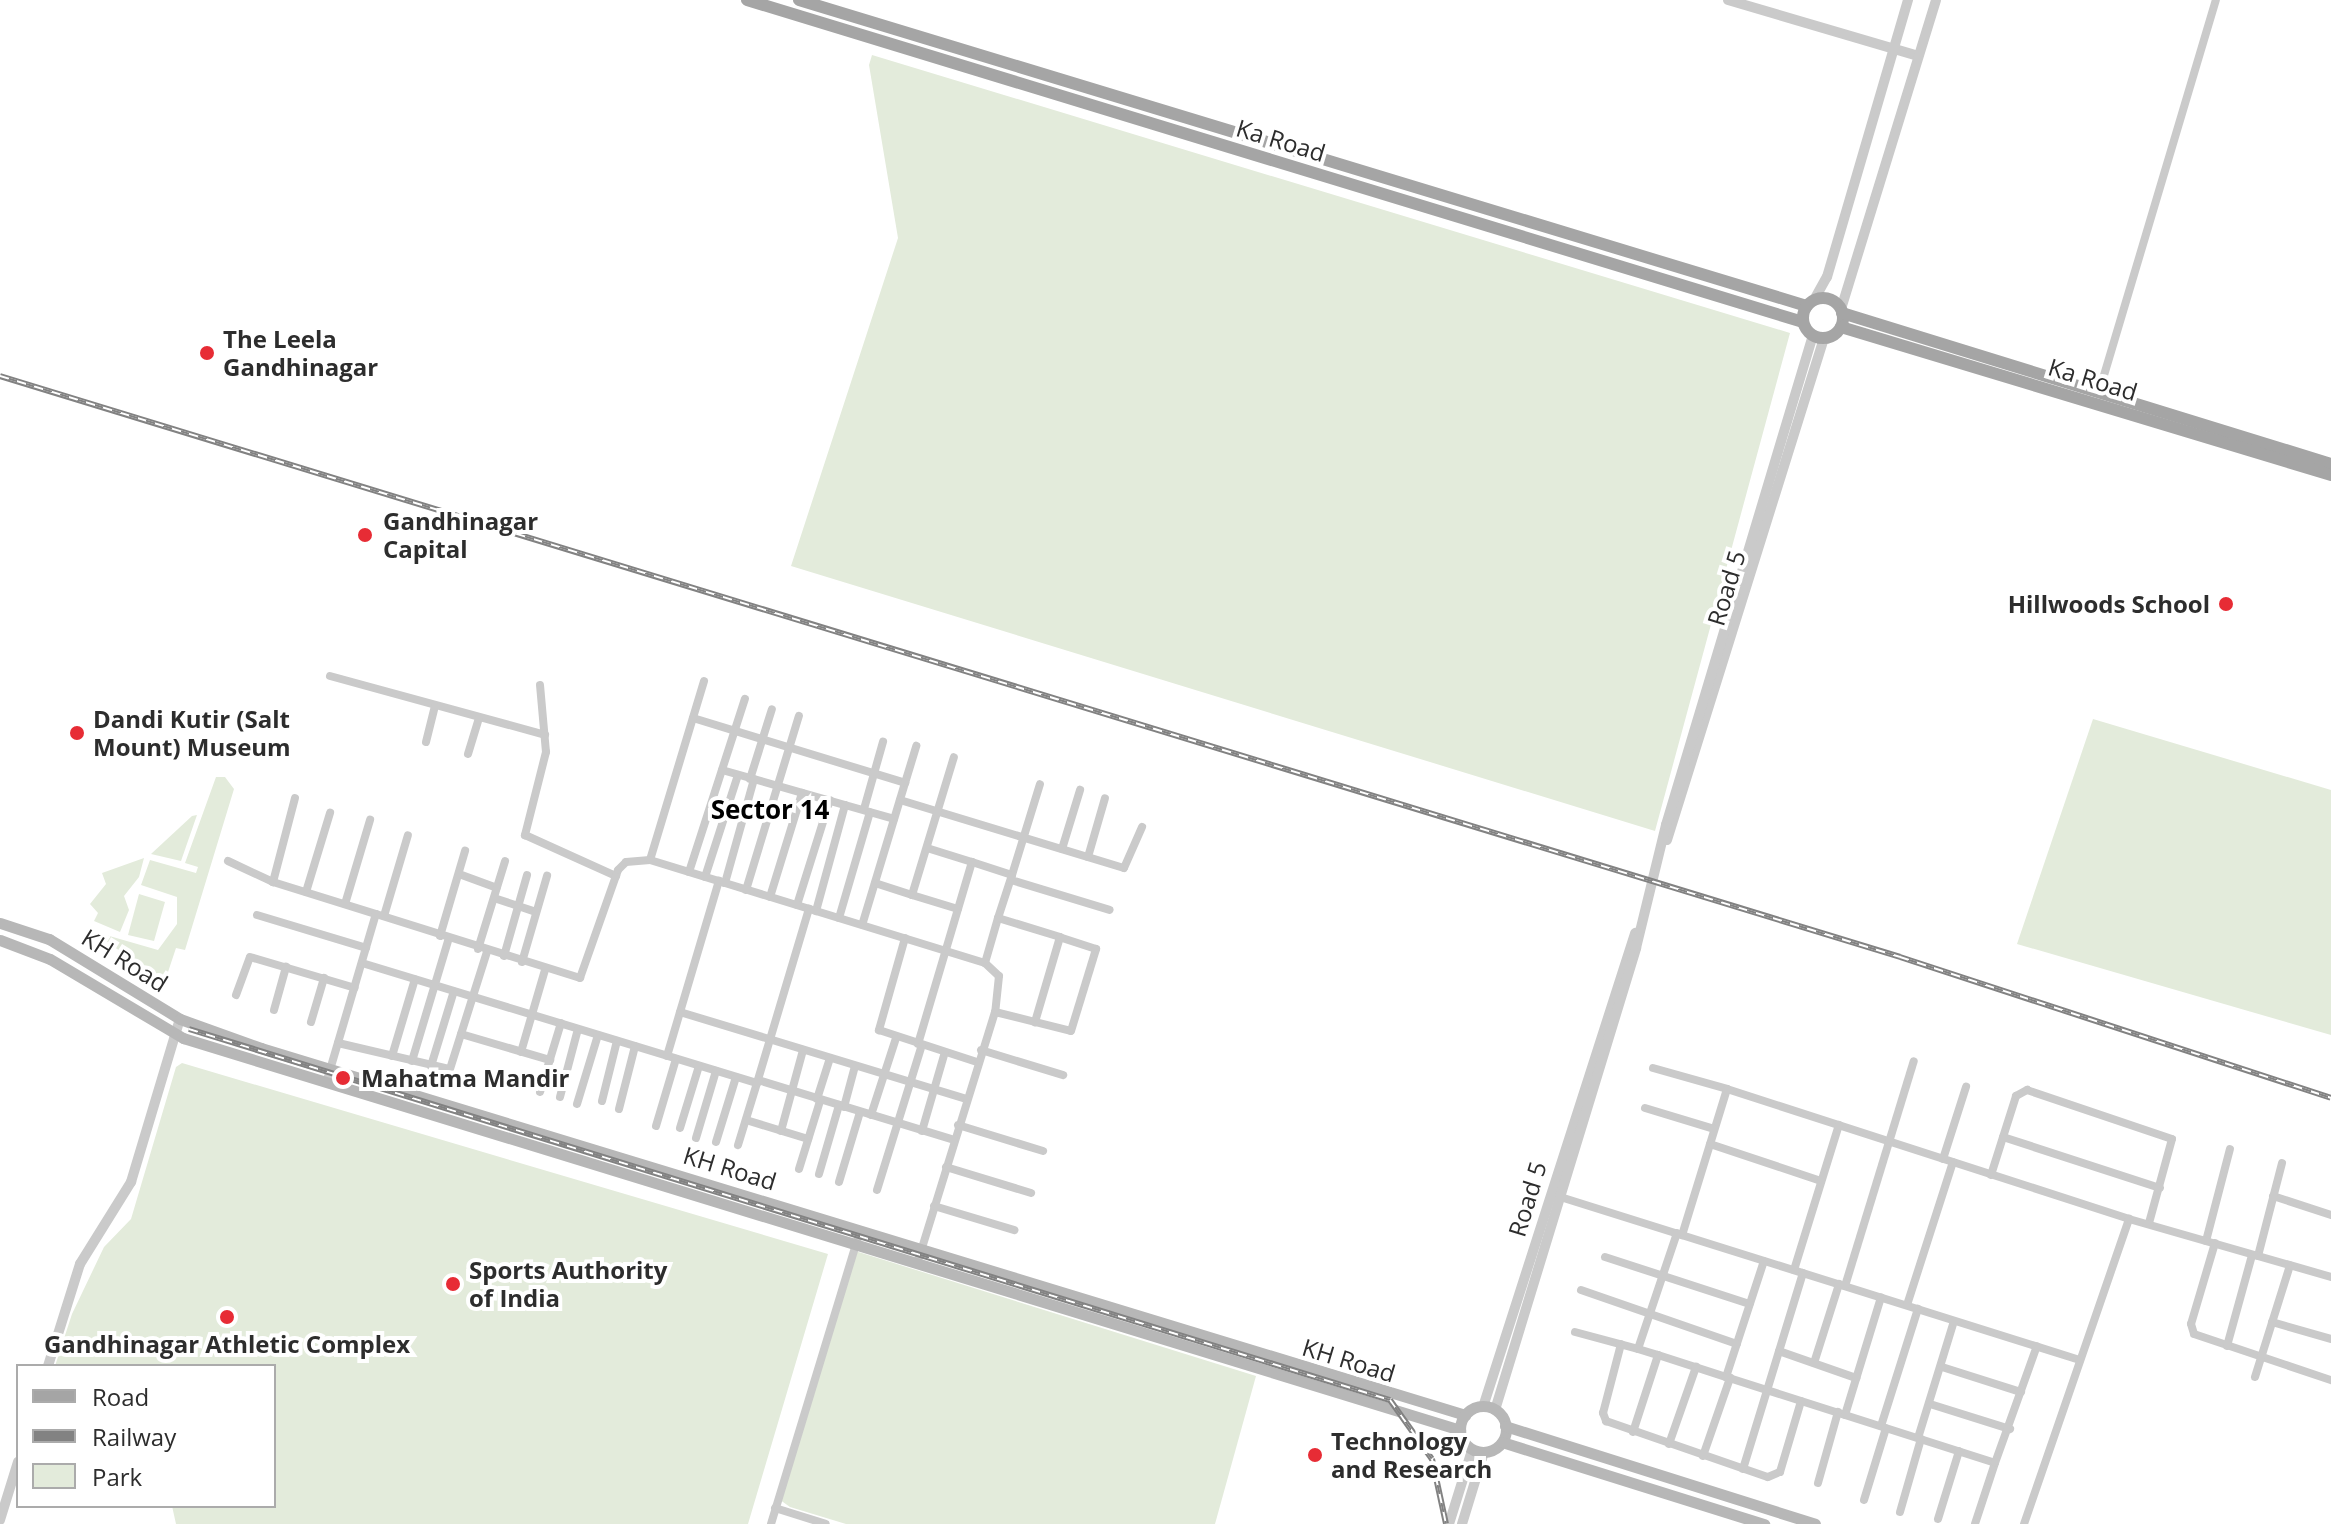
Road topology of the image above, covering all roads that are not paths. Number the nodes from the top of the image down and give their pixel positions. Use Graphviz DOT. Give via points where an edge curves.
graph roads {
  1 [pos="747,0"];
  2 [pos="799,0"];
  3 [pos="1728,0"];
  4 [pos="1908,0"];
  5 [pos="1936,0"];
  6 [pos="2216,0"];
  7 [pos="1892,48"];
  8 [pos="1918,56"];
  9 [pos="1119,97"];
  10 [pos="1115,112"];
  11 [pos="1473,204"];
  12 [pos="1468,220"];
  13 [pos="1810,303"];
  14 [pos="1842,311"];
  15 [pos="1803,322"];
  16 [pos="1841,327"];
  17 [pos="1818,337"];
  18 [pos="2099,392"];
  19 [pos="2331,464"];
  20 [pos="2331,475"];
  21 [pos="330,676"];
  22 [pos="704,681"];
  23 [pos="540,685"];
  24 [pos="745,699"];
  25 [pos="435,707"];
  26 [pos="772,709"];
  27 [pos="799,716"];
  28 [pos="479,718"];
  29 [pos="693,718"];
  30 [pos="734,731"];
  31 [pos="545,735"];
  32 [pos="764,739"];
  33 [pos="426,742"];
  34 [pos="883,742"];
  35 [pos="916,746"];
  36 [pos="791,749"];
  37 [pos="468,754"];
  38 [pos="954,757"];
  39 [pos="722,770"];
  40 [pos="873,774"];
  41 [pos="738,775"];
  42 [pos="752,779"];
  43 [pos="905,783"];
  44 [pos="1040,784"];
  45 [pos="777,786"];
  46 [pos="1080,790"];
  47 [pos="802,793"];
  48 [pos="295,798"];
  49 [pos="1105,798"];
  50 [pos="830,800"];
  51 [pos="900,800"];
  52 [pos="845,805"];
  53 [pos="867,811"];
  54 [pos="938,811"];
  55 [pos="330,813"];
  56 [pos="894,819"];
  57 [pos="370,820"];
  58 [pos="1142,827"];
  59 [pos="408,835"];
  60 [pos="1023,838"];
  61 [pos="927,848"];
  62 [pos="1062,849"];
  63 [pos="465,851"];
  64 [pos="1088,857"];
  65 [pos="650,860"];
  66 [pos="228,861"];
  67 [pos="505,861"];
  68 [pos="972,862"];
  69 [pos="689,872"];
  70 [pos="459,874"];
  71 [pos="527,875"];
  72 [pos="547,876"];
  73 [pos="616,876"];
  74 [pos="705,877"];
  75 [pos="1012,877"];
  76 [pos="273,882"];
  77 [pos="722,882"];
  78 [pos="875,883"];
  79 [pos="497,888"];
  80 [pos="746,890"];
  81 [pos="306,892"];
  82 [pos="912,895"];
  83 [pos="770,897"];
  84 [pos="494,898"];
  85 [pos="345,904"];
  86 [pos="518,905"];
  87 [pos="797,905"];
  88 [pos="958,909"];
  89 [pos="812,910"];
  90 [pos="1110,910"];
  91 [pos="536,912"];
  92 [pos="257,915"];
  93 [pos="380,915"];
  94 [pos="839,918"];
  95 [pos="998,918"];
  96 [pos="0,923"];
  97 [pos="862,925"];
  98 [pos="444,937"];
  99 [pos="1060,937"];
  100 [pos="905,938"];
  101 [pos="0,940"];
  102 [pos="366,948"];
  103 [pos="483,950"];
  104 [pos="946,951"];
  105 [pos="504,956"];
  106 [pos="522,962"];
  107 [pos="362,963"];
  108 [pos="985,963"];
  109 [pos="286,967"];
  110 [pos="545,970"];
  111 [pos="324,978"];
  112 [pos="415,979"];
  113 [pos="435,986"];
  114 [pos="355,988"];
  115 [pos="454,991"];
  116 [pos="236,995"];
  117 [pos="472,996"];
  118 [pos="274,1010"];
  119 [pos="680,1012"];
  120 [pos="995,1012"];
  121 [pos="531,1015"];
  122 [pos="180,1019"];
  123 [pos="311,1022"];
  124 [pos="1035,1022"];
  125 [pos="561,1023"];
  126 [pos="578,1029"];
  127 [pos="175,1034"];
  128 [pos="461,1034"];
  129 [pos="598,1035"];
  130 [pos="896,1038"];
  131 [pos="770,1039"];
  132 [pos="617,1041"];
  133 [pos="338,1043"];
  134 [pos="920,1045"];
  135 [pos="635,1046"];
  136 [pos="803,1050"];
  137 [pos="981,1050"];
  138 [pos="521,1052"];
  139 [pos="945,1052"];
  140 [pos="392,1056"];
  141 [pos="672,1058"];
  142 [pos="830,1058"];
  143 [pos="550,1060"];
  144 [pos="412,1061"];
  145 [pos="1914,1061"];
  146 [pos="977,1062"];
  147 [pos="431,1066"];
  148 [pos="699,1066"];
  149 [pos="855,1066"];
  150 [pos="1653,1068"];
  151 [pos="716,1071"];
  152 [pos="329,1075"];
  153 [pos="883,1075"];
  154 [pos="1063,1075"];
  155 [pos="736,1077"];
  156 [pos="757,1082"];
  157 [pos="910,1083"];
  158 [pos="1966,1087"];
  159 [pos="1727,1089"];
  160 [pos="934,1090"];
  161 [pos="792,1091"];
  162 [pos="540,1092"];
  163 [pos="560,1097"];
  164 [pos="966,1099"];
  165 [pos="819,1100"];
  166 [pos="602,1101"];
  167 [pos="577,1104"];
  168 [pos="841,1106"];
  169 [pos="1645,1108"];
  170 [pos="619,1109"];
  171 [pos="860,1112"];
  172 [pos="871,1115"];
  173 [pos="746,1120"];
  174 [pos="897,1123"];
  175 [pos="958,1125"];
  176 [pos="1839,1125"];
  177 [pos="656,1126"];
  178 [pos="680,1128"];
  179 [pos="1714,1129"];
  180 [pos="781,1131"];
  181 [pos="922,1131"];
  182 [pos="2003,1137"];
  183 [pos="696,1138"];
  184 [pos="808,1139"];
  185 [pos="954,1140"];
  186 [pos="716,1142"];
  187 [pos="1890,1142"];
  188 [pos="1710,1144"];
  189 [pos="738,1145"];
  190 [pos="2230,1149"];
  191 [pos="1043,1151"];
  192 [pos="1943,1159"];
  193 [pos="1953,1162"];
  194 [pos="2282,1163"];
  195 [pos="946,1167"];
  196 [pos="799,1169"];
  197 [pos="819,1174"];
  198 [pos="1991,1175"];
  199 [pos="1821,1181"];
  200 [pos="839,1182"];
  201 [pos="2160,1188"];
  202 [pos="877,1190"];
  203 [pos="1031,1193"];
  204 [pos="1555,1195"];
  205 [pos="2273,1196"];
  206 [pos="934,1206"];
  207 [pos="2331,1215"];
  208 [pos="2129,1219"];
  209 [pos="2149,1223"];
  210 [pos="1014,1230"];
  211 [pos="1679,1234"];
  212 [pos="858,1236"];
  213 [pos="2211,1242"];
  214 [pos="919,1255"];
  215 [pos="2255,1255"];
  216 [pos="1605,1257"];
  217 [pos="1764,1261"];
  218 [pos="2290,1265"];
  219 [pos="1798,1271"];
  220 [pos="1663,1275"];
  221 [pos="2331,1277"];
  222 [pos="1842,1285"];
  223 [pos="1581,1290"];
  224 [pos="1881,1297"];
  225 [pos="1750,1304"];
  226 [pos="1907,1305"];
  227 [pos="1918,1309"];
  228 [pos="1650,1314"];
  229 [pos="1954,1321"];
  230 [pos="2272,1322"];
  231 [pos="1575,1332"];
  232 [pos="2331,1339"];
  233 [pos="1621,1344"];
  234 [pos="1737,1344"];
  235 [pos="2037,1346"];
  236 [pos="2227,1346"];
  237 [pos="1638,1349"];
  238 [pos="1779,1351"];
  239 [pos="1658,1355"];
  240 [pos="2260,1357"];
  241 [pos="2080,1360"];
  242 [pos="1814,1363"];
  243 [pos="49,1364"];
  244 [pos="1696,1367"];
  245 [pos="1942,1367"];
  246 [pos="1728,1377"];
  247 [pos="2255,1377"];
  248 [pos="1856,1378"];
  249 [pos="2331,1380"];
  250 [pos="1767,1390"];
  251 [pos="2021,1392"];
  252 [pos="1801,1401"];
  253 [pos="1930,1404"];
  254 [pos="1489,1408"];
  255 [pos="1841,1414"];
  256 [pos="1465,1415"];
  257 [pos="1505,1426"];
  258 [pos="1884,1427"];
  259 [pos="2010,1429"];
  260 [pos="1460,1430"];
  261 [pos="1633,1432"];
  262 [pos="1920,1439"];
  263 [pos="1502,1442"];
  264 [pos="1669,1444"];
  265 [pos="1478,1451"];
  266 [pos="1959,1451"];
  267 [pos="1703,1456"];
  268 [pos="1995,1463"];
  269 [pos="16,1468"];
  270 [pos="1743,1469"];
  271 [pos="1818,1483"];
  272 [pos="1864,1500"];
  273 [pos="775,1508"];
  274 [pos="1900,1512"];
  275 [pos="1732,1519"];
  276 [pos="1938,1519"];
  277 [pos="0,1520"];
  278 [pos="771,1524"];
  279 [pos="826,1524"];
  280 [pos="1449,1524"];
  281 [pos="1462,1524"];
  282 [pos="1764,1524"];
  283 [pos="1815,1524"];
  284 [pos="1975,1524"];
  285 [pos="2024,1524"];
  1 -- 10 [label="main road, Ka Road"];
  2 -- 9 [label="main road, Ka Road"];
  3 -- 7 [label="street"];
  4 -- 7 [label="street"];
  5 -- 8 [label="street"];
  6 -- 18 [label="street"];
  7 -- 8 [label="street"];
  7 -- 13 [label="street" via="1827,277"];
  8 -- 14 [label="street"];
  9 -- 10 [label="main road"];
  9 -- 11 [label="main road, Ka Road"];
  10 -- 12 [label="main road, Ka Road"];
  11 -- 12 [label="main road"];
  11 -- 13 [label="main road, Ka Road"];
  12 -- 15 [label="main road, Ka Road"];
  13 -- 14 [label="main road" via="1829,298"];
  13 -- 15 [label="main road"];
  14 -- 16 [label="main road"];
  14 -- 18 [label="main road, Ka Road"];
  15 -- 17 [label="main road"];
  16 -- 17 [label="main road"];
  16 -- 20 [label="main road, Ka Road"];
  17 -- 204 [label="street, Road 5" via="1674,826 1624,957"];
  18 -- 19 [label="main road, Ka Road"];
  21 -- 25 [label="street"];
  22 -- 29 [label="street"];
  23 -- 31 [label="street"];
  24 -- 30 [label="street"];
  25 -- 28 [label="street"];
  25 -- 33 [label="street"];
  26 -- 32 [label="street"];
  27 -- 36 [label="street"];
  28 -- 31 [label="street"];
  28 -- 37 [label="street"];
  29 -- 30 [label="street"];
  29 -- 65 [label="street"];
  30 -- 32 [label="street"];
  30 -- 39 [label="street"];
  31 -- 73 [label="street" via="544,762 525,835"];
  32 -- 36 [label="street"];
  32 -- 42 [label="street"];
  34 -- 40 [label="street"];
  35 -- 43 [label="street"];
  36 -- 40 [label="street"];
  36 -- 45 [label="street"];
  38 -- 54 [label="street"];
  39 -- 41 [label="street"];
  39 -- 69 [label="street"];
  40 -- 43 [label="street"];
  40 -- 53 [label="street"];
  41 -- 42 [label="street"];
  41 -- 74 [label="street"];
  42 -- 45 [label="street"];
  42 -- 77 [label="street"];
  43 -- 51 [label="street"];
  44 -- 60 [label="street"];
  45 -- 47 [label="street"];
  45 -- 80 [label="street"];
  46 -- 62 [label="street"];
  47 -- 50 [label="street"];
  47 -- 83 [label="street"];
  48 -- 76 [label="street"];
  49 -- 64 [label="street"];
  50 -- 52 [label="street"];
  50 -- 87 [label="street"];
  51 -- 54 [label="street"];
  51 -- 56 [label="street"];
  52 -- 53 [label="street"];
  52 -- 89 [label="street"];
  53 -- 56 [label="street"];
  53 -- 94 [label="street"];
  54 -- 60 [label="street"];
  54 -- 61 [label="street"];
  55 -- 81 [label="street"];
  56 -- 78 [label="street"];
  57 -- 85 [label="street"];
  58 -- 64 [label="street" via="1127,868"];
  59 -- 93 [label="street"];
  60 -- 62 [label="street"];
  60 -- 75 [label="street"];
  61 -- 68 [label="street"];
  61 -- 82 [label="street"];
  62 -- 64 [label="street"];
  63 -- 70 [label="street"];
  65 -- 69 [label="street"];
  65 -- 73 [label="street" via="626,862"];
  66 -- 76 [label="street"];
  67 -- 79 [label="street"];
  68 -- 75 [label="street"];
  68 -- 88 [label="street"];
  69 -- 74 [label="street"];
  70 -- 79 [label="street"];
  70 -- 98 [label="street"];
  71 -- 86 [label="street"];
  72 -- 91 [label="street"];
  73 -- 110 [label="street" via="584,975 574,978"];
  74 -- 77 [label="street"];
  75 -- 90 [label="street"];
  75 -- 95 [label="street"];
  76 -- 81 [label="street"];
  77 -- 80 [label="street"];
  77 -- 119 [label="street"];
  78 -- 82 [label="street"];
  78 -- 97 [label="street"];
  79 -- 84 [label="street"];
  80 -- 83 [label="street"];
  81 -- 85 [label="street"];
  82 -- 88 [label="street"];
  83 -- 87 [label="street"];
  84 -- 86 [label="street"];
  84 -- 103 [label="street"];
  85 -- 93 [label="street"];
  86 -- 91 [label="street"];
  86 -- 105 [label="street"];
  87 -- 89 [label="street"];
  88 -- 104 [label="street"];
  89 -- 94 [label="street"];
  89 -- 131 [label="street"];
  91 -- 106 [label="street"];
  92 -- 102 [label="street"];
  93 -- 98 [label="street"];
  93 -- 102 [label="street"];
  94 -- 97 [label="street"];
  95 -- 99 [label="street"];
  95 -- 108 [label="street"];
  96 -- 122 [label="main road, KH Road" via="49,939"];
  97 -- 100 [label="street"];
  98 -- 103 [label="street"];
  98 -- 113 [label="street"];
  99 -- 124 [label="street"];
  99 -- 124 [label="street" via="1096,949 1079,1013 1071,1031"];
  100 -- 104 [label="street"];
  100 -- 130 [label="street" via="879,1026 881,1033"];
  101 -- 127 [label="main road, KH Road" via="50,959"];
  102 -- 107 [label="street"];
  103 -- 105 [label="street"];
  103 -- 117 [label="street"];
  104 -- 108 [label="street"];
  104 -- 134 [label="street"];
  105 -- 106 [label="street"];
  106 -- 110 [label="street"];
  107 -- 112 [label="street"];
  107 -- 114 [label="street"];
  108 -- 120 [label="street" via="1000,983"];
  109 -- 111 [label="street"];
  109 -- 116 [label="street" via="250,957"];
  109 -- 118 [label="street"];
  110 -- 121 [label="street"];
  111 -- 114 [label="street"];
  111 -- 123 [label="street"];
  112 -- 113 [label="street"];
  112 -- 140 [label="street"];
  113 -- 115 [label="street"];
  113 -- 144 [label="street"];
  114 -- 133 [label="street"];
  115 -- 117 [label="street"];
  115 -- 147 [label="street"];
  117 -- 121 [label="street"];
  117 -- 128 [label="street"];
  119 -- 131 [label="street"];
  119 -- 141 [label="street"];
  120 -- 124 [label="street"];
  120 -- 137 [label="street"];
  121 -- 125 [label="street"];
  121 -- 138 [label="street"];
  122 -- 127 [label="street"];
  122 -- 152 [label="main road, KH Road"];
  125 -- 126 [label="street"];
  125 -- 143 [label="street"];
  126 -- 129 [label="street"];
  126 -- 163 [label="street"];
  127 -- 152 [label="main road, KH Road"];
  127 -- 243 [label="street" via="126,1194 80,1264"];
  128 -- 138 [label="street"];
  128 -- 147 [label="street" via="450,1069"];
  129 -- 132 [label="street"];
  129 -- 167 [label="street"];
  130 -- 134 [label="street"];
  130 -- 153 [label="street"];
  131 -- 136 [label="street"];
  131 -- 156 [label="street"];
  132 -- 135 [label="street"];
  132 -- 166 [label="street"];
  133 -- 140 [label="street"];
  133 -- 152 [label="street"];
  134 -- 139 [label="street"];
  134 -- 157 [label="street"];
  135 -- 141 [label="street"];
  135 -- 170 [label="street"];
  136 -- 142 [label="street"];
  136 -- 161 [label="street"];
  137 -- 146 [label="street"];
  137 -- 154 [label="street"];
  138 -- 143 [label="street"];
  139 -- 146 [label="street"];
  139 -- 160 [label="street"];
  140 -- 144 [label="street"];
  141 -- 148 [label="street"];
  141 -- 177 [label="street"];
  142 -- 149 [label="street"];
  142 -- 165 [label="street"];
  143 -- 162 [label="street"];
  144 -- 147 [label="street"];
  145 -- 187 [label="street"];
  146 -- 164 [label="street"];
  148 -- 151 [label="street"];
  148 -- 178 [label="street"];
  149 -- 153 [label="street"];
  149 -- 168 [label="street"];
  150 -- 159 [label="street"];
  151 -- 155 [label="street"];
  151 -- 183 [label="street"];
  152 -- 212 [label="main road, KH Road"];
  153 -- 157 [label="street"];
  153 -- 172 [label="street"];
  155 -- 156 [label="street"];
  155 -- 186 [label="street"];
  156 -- 161 [label="street"];
  156 -- 173 [label="street"];
  157 -- 160 [label="street"];
  157 -- 174 [label="street"];
  158 -- 192 [label="street"];
  159 -- 176 [label="street"];
  159 -- 179 [label="street"];
  160 -- 164 [label="street"];
  160 -- 181 [label="street"];
  161 -- 165 [label="street"];
  161 -- 180 [label="street"];
  164 -- 175 [label="street"];
  165 -- 168 [label="street"];
  165 -- 184 [label="street"];
  168 -- 171 [label="street"];
  168 -- 197 [label="street"];
  169 -- 179 [label="street"];
  171 -- 172 [label="street"];
  171 -- 200 [label="street"];
  172 -- 174 [label="street"];
  173 -- 180 [label="street"];
  173 -- 189 [label="street"];
  174 -- 181 [label="street"];
  174 -- 202 [label="street"];
  175 -- 185 [label="street"];
  175 -- 191 [label="street"];
  176 -- 187 [label="street"];
  176 -- 199 [label="street"];
  179 -- 188 [label="street"];
  180 -- 184 [label="street"];
  181 -- 185 [label="street"];
  182 -- 198 [label="street"];
  182 -- 201 [label="street"];
  182 -- 201 [label="street" via="2016,1096 2027,1090 2154,1131 2173,1142"];
  184 -- 196 [label="street"];
  185 -- 195 [label="street"];
  187 -- 192 [label="street"];
  187 -- 222 [label="street"];
  188 -- 199 [label="street"];
  188 -- 211 [label="street"];
  190 -- 213 [label="street"];
  192 -- 193 [label="street"];
  193 -- 198 [label="street"];
  193 -- 226 [label="street"];
  194 -- 205 [label="street"];
  195 -- 203 [label="street"];
  195 -- 206 [label="street"];
  198 -- 208 [label="street"];
  199 -- 219 [label="street"];
  201 -- 209 [label="street"];
  204 -- 211 [label="street"];
  204 -- 254 [label="street, Road 5"];
  205 -- 207 [label="street"];
  205 -- 215 [label="street"];
  206 -- 210 [label="street"];
  206 -- 214 [label="street"];
  208 -- 209 [label="street"];
  208 -- 241 [label="street"];
  209 -- 213 [label="street"];
  211 -- 217 [label="street"];
  211 -- 220 [label="street"];
  212 -- 214 [label="main road, KH Road"];
  212 -- 273 [label="street"];
  213 -- 215 [label="street"];
  213 -- 236 [label="street" via="2191,1324 2198,1337"];
  214 -- 256 [label="main road, KH Road"];
  214 -- 260 [label="main road, KH Road"];
  215 -- 218 [label="street"];
  215 -- 236 [label="street"];
  216 -- 220 [label="street"];
  217 -- 219 [label="street"];
  217 -- 225 [label="street"];
  218 -- 221 [label="street"];
  218 -- 230 [label="street"];
  219 -- 222 [label="street"];
  219 -- 238 [label="street"];
  220 -- 225 [label="street"];
  220 -- 228 [label="street"];
  222 -- 224 [label="street"];
  222 -- 242 [label="street"];
  223 -- 228 [label="street"];
  224 -- 226 [label="street"];
  224 -- 248 [label="street"];
  225 -- 234 [label="street"];
  226 -- 227 [label="street"];
  227 -- 229 [label="street"];
  227 -- 258 [label="street"];
  228 -- 234 [label="street"];
  228 -- 237 [label="street"];
  229 -- 235 [label="street"];
  229 -- 245 [label="street"];
  230 -- 232 [label="street"];
  230 -- 240 [label="street"];
  231 -- 233 [label="street"];
  233 -- 237 [label="street"];
  233 -- 261 [label="street" via="1603,1413 1610,1424"];
  234 -- 246 [label="street"];
  235 -- 241 [label="street"];
  235 -- 251 [label="street"];
  236 -- 240 [label="street"];
  237 -- 239 [label="street"];
  238 -- 242 [label="street"];
  238 -- 250 [label="street"];
  239 -- 244 [label="street"];
  239 -- 261 [label="street"];
  240 -- 247 [label="street"];
  240 -- 249 [label="street"];
  241 -- 285 [label="street"];
  242 -- 248 [label="street"];
  244 -- 246 [label="street"];
  244 -- 264 [label="street"];
  245 -- 251 [label="street"];
  245 -- 253 [label="street"];
  246 -- 250 [label="street"];
  246 -- 267 [label="street"];
  248 -- 255 [label="street"];
  250 -- 252 [label="street"];
  250 -- 270 [label="street"];
  251 -- 259 [label="street"];
  252 -- 255 [label="street"];
  252 -- 270 [label="street" via="1780,1472 1772,1477"];
  253 -- 259 [label="street"];
  253 -- 262 [label="street"];
  254 -- 256 [label="main road"];
  254 -- 257 [label="main road"];
  255 -- 258 [label="street"];
  255 -- 271 [label="street"];
  256 -- 260 [label="main road"];
  257 -- 263 [label="main road"];
  257 -- 283 [label="main road"];
  258 -- 262 [label="street"];
  258 -- 272 [label="street"];
  259 -- 268 [label="street"];
  260 -- 265 [label="main road"];
  261 -- 264 [label="street"];
  262 -- 266 [label="street"];
  262 -- 274 [label="street"];
  263 -- 265 [label="main road"];
  263 -- 275 [label="main road"];
  264 -- 267 [label="street"];
  265 -- 280 [label="street"];
  265 -- 281 [label="street"];
  266 -- 268 [label="street"];
  266 -- 276 [label="street"];
  267 -- 270 [label="street"];
  268 -- 284 [label="street"];
  269 -- 277 [label="street"];
  273 -- 278 [label="street"];
  273 -- 279 [label="street"];
  275 -- 282 [label="main road"];
}
